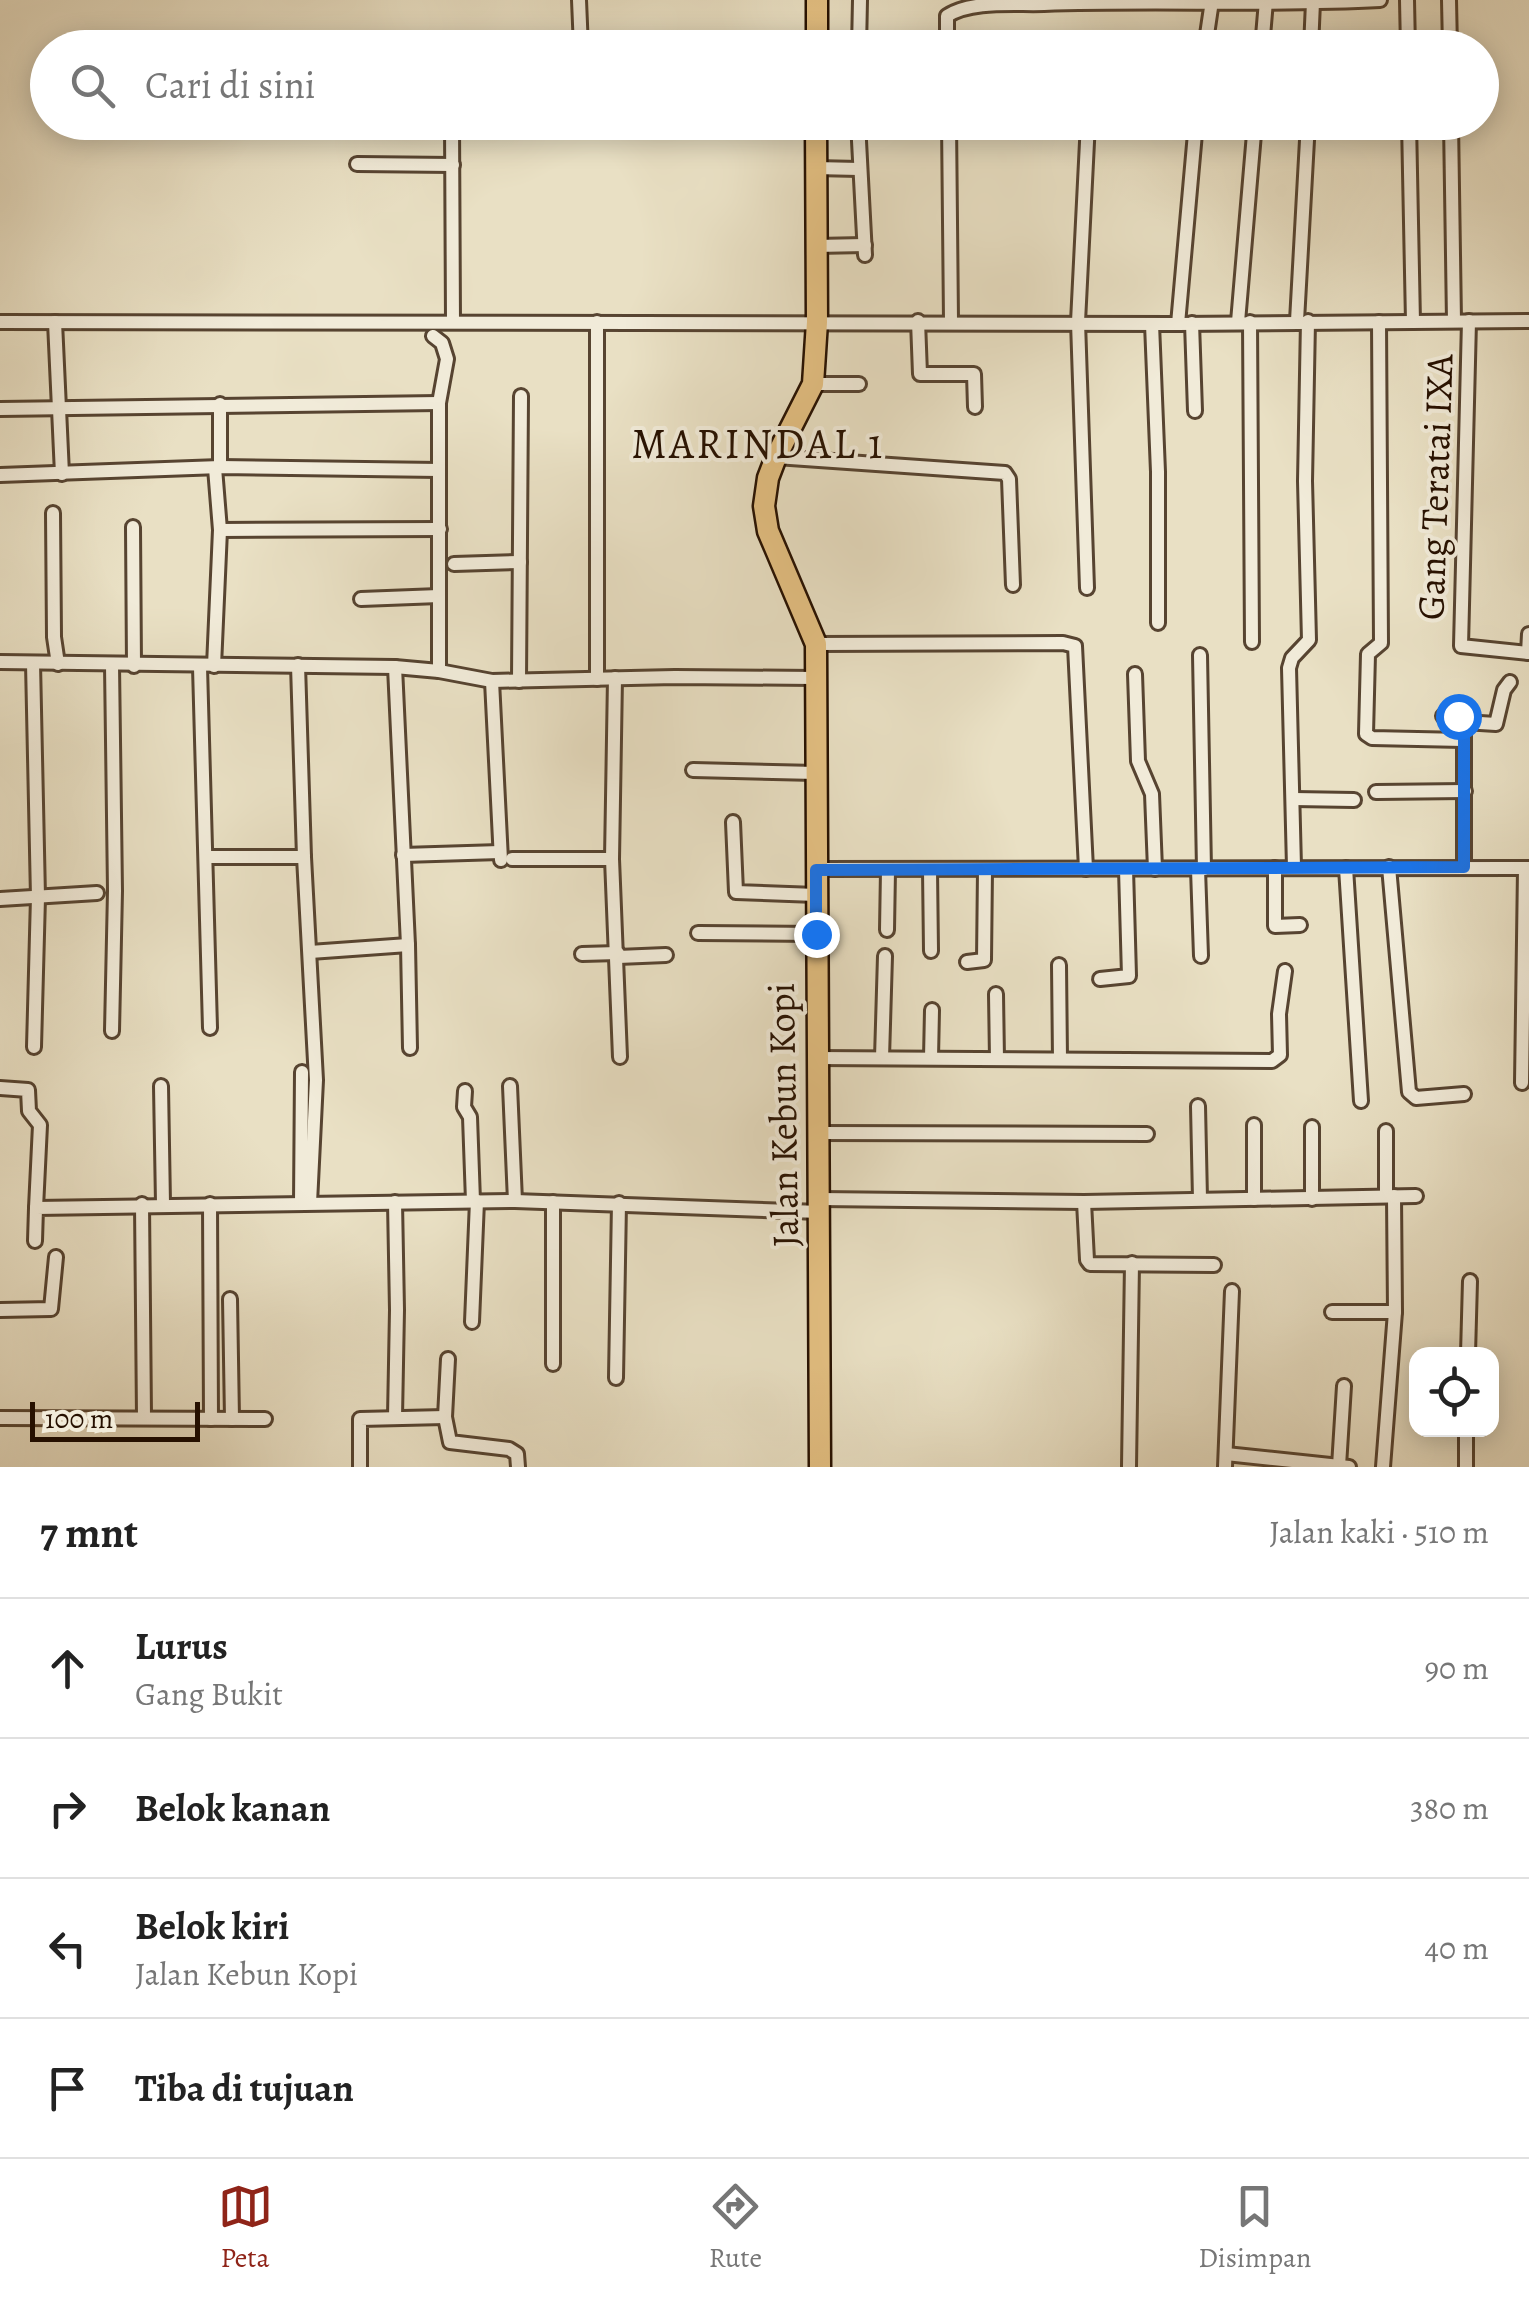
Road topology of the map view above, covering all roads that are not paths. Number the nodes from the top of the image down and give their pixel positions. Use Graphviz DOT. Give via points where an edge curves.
graph roads {
  1 [pos="579,0"];
  2 [pos="817,0"];
  3 [pos="860,0"];
  4 [pos="1143,0"];
  5 [pos="1244,0"];
  6 [pos="1380,0"];
  7 [pos="1407,0"];
  8 [pos="1449,0"];
  9 [pos="1077,1"];
  10 [pos="1212,1"];
  11 [pos="1266,1"];
  12 [pos="1305,1"];
  13 [pos="1330,1"];
  14 [pos="984,3"];
  15 [pos="581,30"];
  16 [pos="820,30"];
  17 [pos="859,30"];
  18 [pos="947,30"];
  19 [pos="1208,30"];
  20 [pos="1264,30"];
  21 [pos="1309,30"];
  22 [pos="1408,30"];
  23 [pos="1450,30"];
  24 [pos="452,140"];
  25 [pos="816,140"];
  26 [pos="858,140"];
  27 [pos="949,140"];
  28 [pos="1087,140"];
  29 [pos="1194,140"];
  30 [pos="1254,140"];
  31 [pos="1308,140"];
  32 [pos="1409,140"];
  33 [pos="1451,140"];
  34 [pos="357,164"];
  35 [pos="453,165"];
  36 [pos="815,168"];
  37 [pos="859,169"];
  38 [pos="816,246"];
  39 [pos="1303,321"];
  40 [pos="1454,321"];
  41 [pos="1529,321"];
  42 [pos="0,322"];
  43 [pos="55,322"];
  44 [pos="454,322"];
  45 [pos="597,322"];
  46 [pos="817,322"];
  47 [pos="918,322"];
  48 [pos="951,322"];
  49 [pos="1078,322"];
  50 [pos="1244,322"];
  51 [pos="1379,322"];
  52 [pos="1413,322"];
  53 [pos="1469,322"];
  54 [pos="1192,323"];
  55 [pos="1152,324"];
  56 [pos="1178,324"];
  57 [pos="434,336"];
  58 [pos="813,384"];
  59 [pos="858,384"];
  60 [pos="521,396"];
  61 [pos="439,403"];
  62 [pos="220,404"];
  63 [pos="976,407"];
  64 [pos="58,408"];
  65 [pos="0,409"];
  66 [pos="1195,411"];
  67 [pos="776,457"];
  68 [pos="218,468"];
  69 [pos="439,470"];
  70 [pos="62,474"];
  71 [pos="0,475"];
  72 [pos="53,512"];
  73 [pos="133,527"];
  74 [pos="440,529"];
  75 [pos="220,530"];
  76 [pos="520,562"];
  77 [pos="454,564"];
  78 [pos="1012,585"];
  79 [pos="1087,588"];
  80 [pos="439,596"];
  81 [pos="362,599"];
  82 [pos="1158,622"];
  83 [pos="1529,634"];
  84 [pos="1252,642"];
  85 [pos="816,644"];
  86 [pos="1529,653"];
  87 [pos="1200,656"];
  88 [pos="0,662"];
  89 [pos="33,663"];
  90 [pos="58,664"];
  91 [pos="298,665"];
  92 [pos="112,666"];
  93 [pos="134,666"];
  94 [pos="207,666"];
  95 [pos="395,668"];
  96 [pos="440,671"];
  97 [pos="1135,674"];
  98 [pos="614,678"];
  99 [pos="815,678"];
  100 [pos="597,679"];
  101 [pos="492,681"];
  102 [pos="519,681"];
  103 [pos="1510,682"];
  104 [pos="1443,716"];
  105 [pos="1462,720"];
  106 [pos="1464,740"];
  107 [pos="692,770"];
  108 [pos="816,773"];
  109 [pos="1465,791"];
  110 [pos="1376,792"];
  111 [pos="1294,799"];
  112 [pos="1354,800"];
  113 [pos="733,822"];
  114 [pos="402,855"];
  115 [pos="206,857"];
  116 [pos="505,857"];
  117 [pos="304,858"];
  118 [pos="612,859"];
  119 [pos="1294,867"];
  120 [pos="1389,867"];
  121 [pos="1464,867"];
  122 [pos="1274,868"];
  123 [pos="1346,868"];
  124 [pos="1527,868"];
  125 [pos="1086,869"];
  126 [pos="1126,869"];
  127 [pos="1201,869"];
  128 [pos="816,870"];
  129 [pos="888,870"];
  130 [pos="930,870"];
  131 [pos="985,870"];
  132 [pos="1155,870"];
  133 [pos="97,893"];
  134 [pos="816,895"];
  135 [pos="38,898"];
  136 [pos="0,899"];
  137 [pos="1300,925"];
  138 [pos="886,930"];
  139 [pos="698,933"];
  140 [pos="816,934"];
  141 [pos="408,945"];
  142 [pos="931,951"];
  143 [pos="310,952"];
  144 [pos="582,954"];
  145 [pos="666,954"];
  146 [pos="618,955"];
  147 [pos="885,956"];
  148 [pos="1201,956"];
  149 [pos="967,962"];
  150 [pos="1059,964"];
  151 [pos="1285,972"];
  152 [pos="1100,978"];
  153 [pos="996,994"];
  154 [pos="932,1010"];
  155 [pos="210,1028"];
  156 [pos="112,1031"];
  157 [pos="34,1047"];
  158 [pos="410,1048"];
  159 [pos="620,1057"];
  160 [pos="816,1058"];
  161 [pos="882,1058"];
  162 [pos="931,1058"];
  163 [pos="997,1059"];
  164 [pos="1060,1060"];
  165 [pos="302,1072"];
  166 [pos="1522,1084"];
  167 [pos="162,1086"];
  168 [pos="510,1086"];
  169 [pos="0,1088"];
  170 [pos="465,1091"];
  171 [pos="1464,1094"];
  172 [pos="1361,1100"];
  173 [pos="1198,1106"];
  174 [pos="1254,1124"];
  175 [pos="1312,1128"];
  176 [pos="1386,1131"];
  177 [pos="817,1132"];
  178 [pos="1147,1134"];
  179 [pos="1390,1196"];
  180 [pos="1416,1196"];
  181 [pos="1254,1199"];
  182 [pos="1312,1199"];
  183 [pos="515,1200"];
  184 [pos="1200,1200"];
  185 [pos="475,1201"];
  186 [pos="394,1202"];
  187 [pos="553,1202"];
  188 [pos="1084,1202"];
  189 [pos="306,1203"];
  190 [pos="619,1203"];
  191 [pos="142,1204"];
  192 [pos="163,1204"];
  193 [pos="210,1204"];
  194 [pos="820,1205"];
  195 [pos="36,1208"];
  196 [pos="35,1241"];
  197 [pos="56,1257"];
  198 [pos="1132,1264"];
  199 [pos="1214,1264"];
  200 [pos="1470,1281"];
  201 [pos="1232,1291"];
  202 [pos="230,1299"];
  203 [pos="0,1310"];
  204 [pos="1332,1312"];
  205 [pos="1395,1312"];
  206 [pos="472,1322"];
  207 [pos="1468,1347"];
  208 [pos="448,1359"];
  209 [pos="552,1364"];
  210 [pos="616,1378"];
  211 [pos="1344,1386"];
  212 [pos="144,1417"];
  213 [pos="395,1417"];
  214 [pos="445,1417"];
  215 [pos="0,1418"];
  216 [pos="212,1419"];
  217 [pos="232,1419"];
  218 [pos="264,1419"];
  219 [pos="1466,1437"];
  220 [pos="1226,1460"];
  221 [pos="1339,1466"];
  222 [pos="360,1467"];
  223 [pos="518,1467"];
  224 [pos="820,1467"];
  225 [pos="1129,1467"];
  226 [pos="1349,1467"];
  227 [pos="1383,1467"];
  228 [pos="1466,1467"];
  1 -- 15 [label="street"];
  2 -- 16 [label="main road"];
  3 -- 17 [label="street"];
  4 -- 9 [label="street"];
  4 -- 10 [label="street"];
  5 -- 10 [label="street"];
  5 -- 11 [label="street"];
  6 -- 13 [label="street"];
  7 -- 22 [label="street"];
  8 -- 23 [label="street"];
  9 -- 14 [label="street"];
  10 -- 19 [label="street"];
  11 -- 12 [label="street"];
  11 -- 20 [label="street"];
  12 -- 13 [label="street"];
  12 -- 21 [label="street"];
  14 -- 18 [label="street" via="947,16"];
  24 -- 35 [label="street"];
  25 -- 36 [label="main road, Jalan Kebun Kopi"];
  26 -- 37 [label="street"];
  27 -- 48 [label="street"];
  28 -- 49 [label="street"];
  29 -- 56 [label="street"];
  30 -- 50 [label="street"];
  31 -- 39 [label="street"];
  32 -- 52 [label="street"];
  33 -- 40 [label="street"];
  34 -- 35 [label="street"];
  35 -- 44 [label="street"];
  36 -- 37 [label="street"];
  36 -- 38 [label="main road, Jalan Kebun Kopi"];
  37 -- 38 [label="street" via="865,250"];
  38 -- 46 [label="main road, Jalan Kebun Kopi"];
  39 -- 50 [label="street"];
  39 -- 51 [label="street"];
  39 -- 111 [label="street" via="1308,640 1290,662"];
  40 -- 52 [label="street"];
  40 -- 53 [label="street"];
  41 -- 53 [label="street"];
  42 -- 43 [label="street"];
  43 -- 44 [label="street"];
  43 -- 64 [label="street"];
  44 -- 45 [label="street"];
  45 -- 46 [label="street"];
  45 -- 100 [label="street"];
  46 -- 47 [label="street"];
  46 -- 58 [label="main road, Jalan Kebun Kopi"];
  47 -- 48 [label="street"];
  47 -- 63 [label="street" via="920,374 974,374"];
  48 -- 49 [label="street"];
  49 -- 55 [label="street"];
  49 -- 79 [label="street"];
  50 -- 54 [label="street"];
  50 -- 84 [label="street"];
  51 -- 52 [label="street"];
  51 -- 106 [label="street" via="1382,642 1368,654 1366,734"];
  53 -- 86 [label="street, Gang Teratai IXA" via="1461,646"];
  54 -- 56 [label="street"];
  54 -- 66 [label="street"];
  55 -- 56 [label="street"];
  55 -- 82 [label="street"];
  57 -- 61 [label="street" via="447,359"];
  58 -- 59 [label="street"];
  58 -- 67 [label="main road, Jalan Kebun Kopi"];
  60 -- 76 [label="street"];
  61 -- 62 [label="street"];
  61 -- 69 [label="street"];
  62 -- 64 [label="street"];
  62 -- 68 [label="street"];
  64 -- 65 [label="street"];
  64 -- 70 [label="street"];
  67 -- 78 [label="street" via="1008,474"];
  67 -- 85 [label="main road, Jalan Kebun Kopi" via="764,506 768,531"];
  68 -- 69 [label="street"];
  68 -- 70 [label="street"];
  68 -- 75 [label="street"];
  69 -- 74 [label="street"];
  70 -- 71 [label="street"];
  72 -- 90 [label="street"];
  73 -- 93 [label="street"];
  74 -- 75 [label="street"];
  74 -- 80 [label="street"];
  75 -- 94 [label="street"];
  76 -- 77 [label="street"];
  76 -- 102 [label="street"];
  80 -- 81 [label="street"];
  80 -- 96 [label="street"];
  83 -- 86 [label="street"];
  85 -- 99 [label="main road, Jalan Kebun Kopi"];
  85 -- 125 [label="street" via="1075,646"];
  87 -- 127 [label="street"];
  88 -- 89 [label="street"];
  89 -- 90 [label="street"];
  89 -- 135 [label="street"];
  90 -- 92 [label="street"];
  91 -- 94 [label="street"];
  91 -- 95 [label="street"];
  91 -- 117 [label="street"];
  92 -- 93 [label="street"];
  92 -- 156 [label="street"];
  93 -- 94 [label="street"];
  94 -- 115 [label="street"];
  95 -- 96 [label="street"];
  95 -- 114 [label="street"];
  96 -- 101 [label="street"];
  97 -- 132 [label="street" via="1138,761 1152,794"];
  98 -- 99 [label="street"];
  98 -- 100 [label="street"];
  98 -- 118 [label="street"];
  99 -- 108 [label="main road, Jalan Kebun Kopi"];
  100 -- 102 [label="street"];
  101 -- 102 [label="street"];
  101 -- 116 [label="street"];
  103 -- 105 [label="street" via="1496,724"];
  104 -- 105 [label="street"];
  105 -- 106 [label="street"];
  106 -- 109 [label="street"];
  107 -- 108 [label="street"];
  108 -- 128 [label="main road, Jalan Kebun Kopi"];
  109 -- 110 [label="street"];
  109 -- 121 [label="street"];
  111 -- 112 [label="street"];
  111 -- 119 [label="street"];
  113 -- 134 [label="street" via="736,892"];
  114 -- 116 [label="street"];
  114 -- 141 [label="street"];
  115 -- 117 [label="street"];
  115 -- 155 [label="street"];
  116 -- 118 [label="street"];
  117 -- 143 [label="street"];
  118 -- 146 [label="street"];
  119 -- 122 [label="street"];
  119 -- 123 [label="street"];
  120 -- 121 [label="street"];
  120 -- 123 [label="street"];
  120 -- 171 [label="street" via="1409,1092 1416,1098"];
  121 -- 124 [label="street"];
  122 -- 127 [label="street"];
  122 -- 137 [label="street" via="1275,926"];
  123 -- 172 [label="street"];
  124 -- 166 [label="street"];
  125 -- 126 [label="street"];
  125 -- 131 [label="street"];
  126 -- 132 [label="street"];
  126 -- 152 [label="street" via="1129,976"];
  127 -- 132 [label="street"];
  127 -- 148 [label="street"];
  128 -- 129 [label="street"];
  128 -- 134 [label="main road, Jalan Kebun Kopi"];
  129 -- 130 [label="street"];
  129 -- 138 [label="street"];
  130 -- 131 [label="street"];
  130 -- 142 [label="street"];
  131 -- 149 [label="street" via="984,960"];
  133 -- 135 [label="street"];
  134 -- 140 [label="main road, Jalan Kebun Kopi"];
  135 -- 136 [label="street"];
  135 -- 157 [label="street"];
  139 -- 140 [label="street"];
  140 -- 160 [label="main road, Jalan Kebun Kopi"];
  141 -- 143 [label="street"];
  141 -- 158 [label="street"];
  143 -- 189 [label="street" via="316,1080"];
  144 -- 146 [label="street"];
  145 -- 146 [label="street"];
  146 -- 159 [label="street"];
  147 -- 161 [label="street"];
  150 -- 164 [label="street"];
  151 -- 164 [label="street" via="1280,1055 1272,1061"];
  153 -- 163 [label="street"];
  154 -- 162 [label="street"];
  160 -- 161 [label="street"];
  160 -- 177 [label="main road, Jalan Kebun Kopi"];
  161 -- 162 [label="street"];
  162 -- 163 [label="street"];
  163 -- 164 [label="street"];
  165 -- 189 [label="street"];
  167 -- 192 [label="street"];
  168 -- 183 [label="street"];
  169 -- 195 [label="street" via="28,1090 29,1111 40,1124"];
  170 -- 185 [label="street"];
  173 -- 184 [label="street"];
  174 -- 181 [label="street"];
  175 -- 182 [label="street"];
  176 -- 179 [label="street"];
  177 -- 178 [label="street"];
  177 -- 194 [label="main road, Jalan Kebun Kopi"];
  179 -- 180 [label="street"];
  179 -- 182 [label="street"];
  179 -- 205 [label="street"];
  181 -- 182 [label="street"];
  181 -- 184 [label="street"];
  183 -- 185 [label="street"];
  183 -- 187 [label="street"];
  184 -- 188 [label="street"];
  185 -- 186 [label="street"];
  185 -- 206 [label="street"];
  186 -- 189 [label="street"];
  186 -- 213 [label="street"];
  187 -- 190 [label="street"];
  187 -- 209 [label="street"];
  188 -- 194 [label="street"];
  188 -- 198 [label="street" via="1087,1260"];
  189 -- 193 [label="street"];
  190 -- 194 [label="street"];
  190 -- 210 [label="street"];
  191 -- 192 [label="street"];
  191 -- 195 [label="street"];
  191 -- 212 [label="street"];
  192 -- 193 [label="street"];
  193 -- 216 [label="street"];
  194 -- 224 [label="main road, Jalan Kebun Kopi"];
  195 -- 196 [label="street"];
  197 -- 203 [label="street" via="50,1309"];
  198 -- 199 [label="street"];
  198 -- 225 [label="street"];
  200 -- 207 [label="street"];
  201 -- 220 [label="street"];
  202 -- 217 [label="street"];
  204 -- 205 [label="street"];
  205 -- 227 [label="street"];
  208 -- 214 [label="street"];
  211 -- 221 [label="street"];
  212 -- 215 [label="street"];
  212 -- 216 [label="street"];
  213 -- 214 [label="street"];
  213 -- 222 [label="street" via="360,1419"];
  214 -- 223 [label="street" via="450,1442 509,1448 518,1454"];
  216 -- 217 [label="street"];
  217 -- 218 [label="street"];
  219 -- 228 [label="street"];
  220 -- 221 [label="street"];
  221 -- 226 [label="street"];
}
